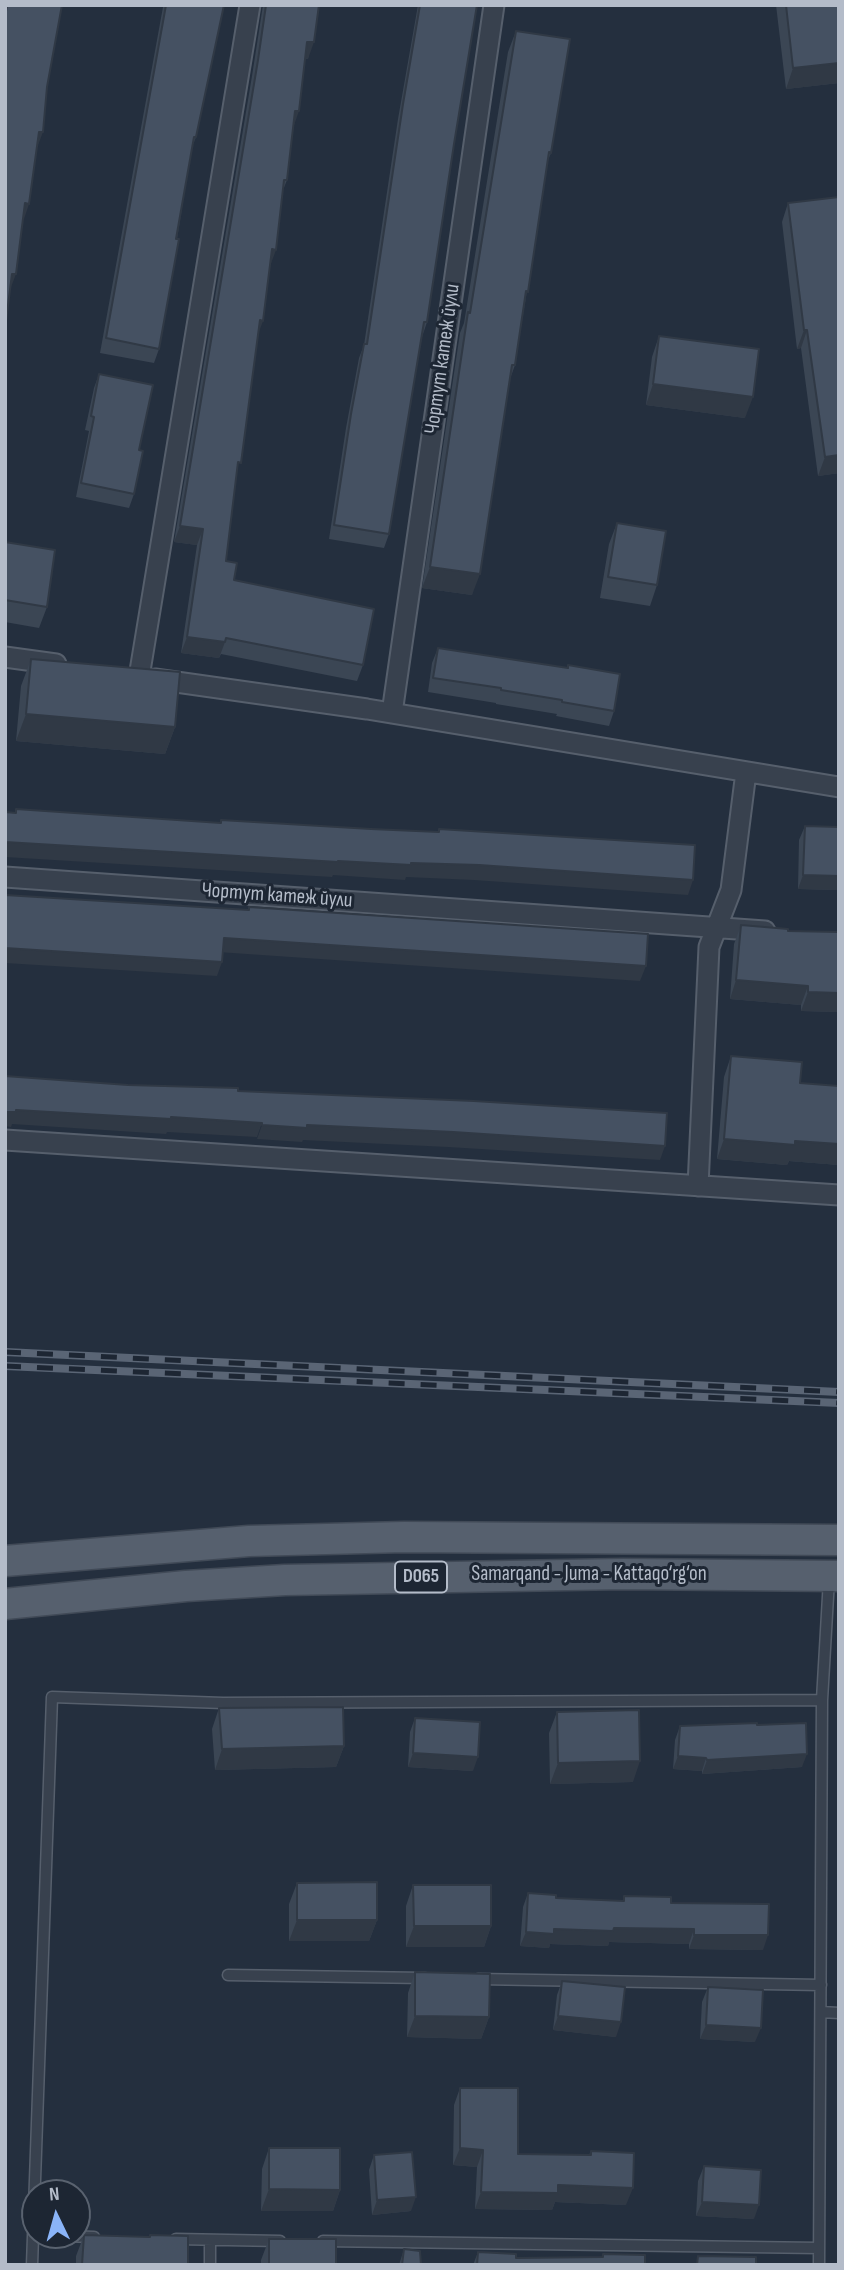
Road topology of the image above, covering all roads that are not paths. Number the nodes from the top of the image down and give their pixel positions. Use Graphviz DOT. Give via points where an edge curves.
graph roads {
  1 [pos="250,5"];
  2 [pos="494,5"];
  3 [pos="5,657"];
  4 [pos="69,666"];
  5 [pos="119,674"];
  6 [pos="139,677"];
  7 [pos="392,713"];
  8 [pos="747,772"];
  9 [pos="839,787"];
  10 [pos="5,877"];
  11 [pos="717,928"];
  12 [pos="785,933"];
  13 [pos="5,1140"];
  14 [pos="698,1186"];
  15 [pos="839,1195"];
  16 [pos="839,1540"];
  17 [pos="5,1561"];
  18 [pos="834,1576"];
  19 [pos="5,1604"];
  20 [pos="822,1700"];
  21 [pos="228,1975"];
  22 [pos="435,1978"];
  23 [pos="463,1979"];
  24 [pos="821,1985"];
  25 [pos="821,2012"];
  26 [pos="839,2013"];
  27 [pos="35,2179"];
  28 [pos="91,2237"];
  29 [pos="101,2237"];
  30 [pos="170,2239"];
  31 [pos="211,2240"];
  32 [pos="293,2241"];
  33 [pos="307,2241"];
  34 [pos="819,2248"];
  35 [pos="210,2265"];
  36 [pos="819,2265"];
  1 -- 6 [label="street"];
  2 -- 7 [label="street, Чортут катеж йули"];
  3 -- 4 [label="street"];
  5 -- 6 [label="street"];
  6 -- 7 [label="street"];
  7 -- 8 [label="street"];
  8 -- 9 [label="street"];
  8 -- 11 [label="street" via="731,890"];
  10 -- 11 [label="street, Чортут катеж йули"];
  11 -- 12 [label="street, Чортут катеж йули"];
  11 -- 14 [label="street" via="709,947"];
  13 -- 14 [label="street"];
  14 -- 15 [label="street"];
  16 -- 17 [label="main road, Samarqand - Juma - Kattaqo‘rg‘on / D065" via="365,1538 249,1541"];
  18 -- 19 [label="main road, Samarqand - Juma - Kattaqo‘rg‘on / D065" via="622,1574 285,1580"];
  18 -- 20 [label="lane"];
  20 -- 24 [label="lane"];
  20 -- 27 [label="lane" via="223,1703 52,1697"];
  21 -- 22 [label="lane"];
  23 -- 24 [label="lane"];
  24 -- 25 [label="lane"];
  25 -- 26 [label="lane"];
  25 -- 34 [label="lane"];
  28 -- 29 [label="lane"];
  30 -- 31 [label="lane"];
  31 -- 32 [label="lane"];
  31 -- 35 [label="lane"];
  33 -- 34 [label="lane"];
  34 -- 36 [label="lane"];
}
